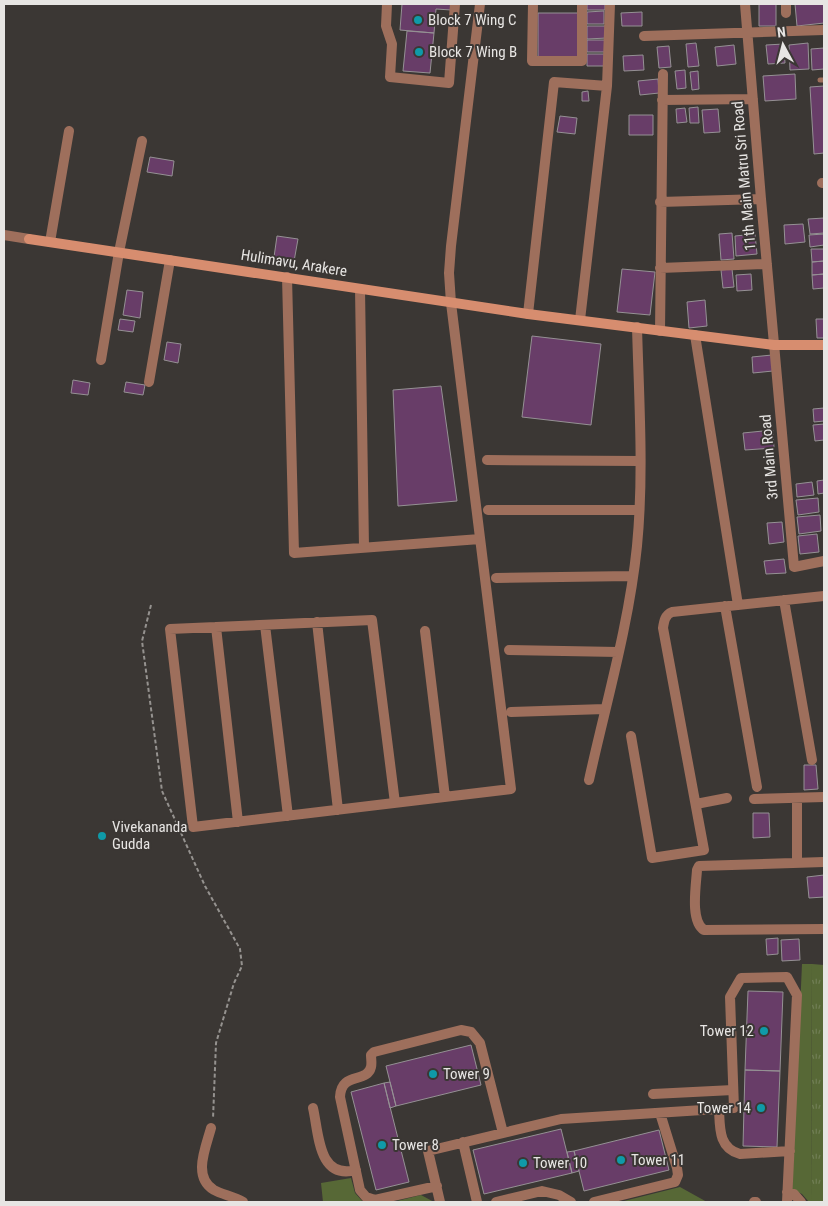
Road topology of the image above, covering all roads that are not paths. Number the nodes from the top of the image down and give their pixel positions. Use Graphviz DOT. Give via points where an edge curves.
graph roads {
  1 [pos="387,4"];
  2 [pos="456,4"];
  3 [pos="480,4"];
  4 [pos="533,4"];
  5 [pos="582,4"];
  6 [pos="610,4"];
  7 [pos="745,4"];
  8 [pos="824,30"];
  9 [pos="748,32"];
  10 [pos="644,36"];
  11 [pos="663,74"];
  12 [pos="607,86"];
  13 [pos="753,99"];
  14 [pos="662,100"];
  15 [pos="69,131"];
  16 [pos="142,141"];
  17 [pos="761,199"];
  18 [pos="660,202"];
  19 [pos="4,235"];
  20 [pos="50,242"];
  21 [pos="119,252"];
  22 [pos="170,260"];
  23 [pos="767,264"];
  24 [pos="660,268"];
  25 [pos="287,277"];
  26 [pos="360,289"];
  27 [pos="451,303"];
  28 [pos="528,314"];
  29 [pos="580,320"];
  30 [pos="637,327"];
  31 [pos="660,331"];
  32 [pos="695,335"];
  33 [pos="774,345"];
  34 [pos="824,345"];
  35 [pos="101,360"];
  36 [pos="149,382"];
  37 [pos="487,460"];
  38 [pos="640,461"];
  39 [pos="488,510"];
  40 [pos="639,510"];
  41 [pos="480,539"];
  42 [pos="364,547"];
  43 [pos="824,561"];
  44 [pos="632,576"];
  45 [pos="496,578"];
  46 [pos="824,596"];
  47 [pos="784,600"];
  48 [pos="738,605"];
  49 [pos="725,606"];
  50 [pos="316,622"];
  51 [pos="265,625"];
  52 [pos="216,627"];
  53 [pos="426,631"];
  54 [pos="509,650"];
  55 [pos="618,652"];
  56 [pos="605,709"];
  57 [pos="511,712"];
  58 [pos="631,736"];
  59 [pos="812,760"];
  60 [pos="589,780"];
  61 [pos="757,787"];
  62 [pos="445,797"];
  63 [pos="824,797"];
  64 [pos="727,798"];
  65 [pos="797,798"];
  66 [pos="754,799"];
  67 [pos="395,803"];
  68 [pos="696,804"];
  69 [pos="338,810"];
  70 [pos="288,816"];
  71 [pos="238,822"];
  72 [pos="824,862"];
  73 [pos="798,863"];
  74 [pos="824,929"];
  75 [pos="733,1090"];
  76 [pos="653,1094"];
  77 [pos="313,1108"];
  78 [pos="719,1109"];
  79 [pos="660,1113"];
  80 [pos="211,1128"];
  81 [pos="503,1133"];
  82 [pos="463,1142"];
  83 [pos="790,1151"];
  84 [pos="356,1170"];
  85 [pos="437,1186"];
  86 [pos="787,1197"];
  87 [pos="243,1202"];
  88 [pos="440,1202"];
  89 [pos="477,1202"];
  90 [pos="496,1202"];
  91 [pos="571,1202"];
  92 [pos="594,1202"];
  93 [pos="801,1202"];
  1 -- 2 [label="street" via="386,26 392,44 390,77 449,84"];
  3 -- 27 [label="street" via="450,246"];
  4 -- 5 [label="street" via="532,60 582,61"];
  6 -- 12 [label="street"];
  7 -- 9 [label="street, 11th Main Matru Sri Road"];
  8 -- 9 [label="street"];
  9 -- 10 [label="street"];
  9 -- 13 [label="street, 11th Main Matru Sri Road"];
  11 -- 14 [label="street"];
  12 -- 28 [label="street" via="554,82"];
  12 -- 29 [label="street"];
  13 -- 14 [label="street"];
  13 -- 17 [label="street, 11th Main Matru Sri Road"];
  14 -- 18 [label="street"];
  15 -- 20 [label="street"];
  16 -- 21 [label="street"];
  17 -- 18 [label="street"];
  17 -- 23 [label="street, 11th Main Matru Sri Road"];
  18 -- 24 [label="street"];
  19 -- 20 [label="street, Hulimavu, Arakere"];
  20 -- 21 [label="street, Hulimavu, Arakere"];
  21 -- 22 [label="street, Hulimavu, Arakere"];
  21 -- 35 [label="street"];
  22 -- 25 [label="street, Hulimavu, Arakere"];
  22 -- 36 [label="street"];
  23 -- 24 [label="street"];
  23 -- 33 [label="street, 11th Main Matru Sri Road"];
  24 -- 31 [label="street"];
  25 -- 26 [label="street, Hulimavu, Arakere"];
  25 -- 42 [label="street" via="294,552"];
  26 -- 27 [label="street, Hulimavu, Arakere"];
  26 -- 42 [label="street"];
  27 -- 28 [label="street, Hulimavu, Arakere"];
  27 -- 41 [label="street"];
  28 -- 29 [label="street, Hulimavu, Arakere"];
  29 -- 30 [label="street, Hulimavu, Arakere"];
  30 -- 31 [label="street, Hulimavu, Arakere"];
  30 -- 38 [label="street"];
  31 -- 32 [label="street, Hulimavu, Arakere"];
  32 -- 33 [label="street, Hulimavu, Arakere"];
  32 -- 48 [label="street"];
  33 -- 34 [label="street, Hulimavu, Arakere"];
  33 -- 43 [label="street, 3rd Main Road" via="794,567"];
  37 -- 38 [label="street"];
  38 -- 40 [label="street"];
  39 -- 40 [label="street"];
  40 -- 44 [label="street"];
  41 -- 42 [label="street"];
  41 -- 62 [label="street" via="511,788"];
  44 -- 45 [label="street"];
  44 -- 55 [label="street"];
  46 -- 47 [label="street"];
  47 -- 48 [label="street"];
  47 -- 59 [label="street"];
  48 -- 49 [label="street"];
  49 -- 61 [label="street"];
  49 -- 68 [label="street" via="672,612 664,620"];
  50 -- 51 [label="street"];
  50 -- 67 [label="street" via="372,620"];
  50 -- 69 [label="street"];
  51 -- 52 [label="street"];
  51 -- 70 [label="street"];
  52 -- 71 [label="street"];
  52 -- 71 [label="street" via="170,629 193,827"];
  53 -- 62 [label="street"];
  54 -- 55 [label="street"];
  55 -- 56 [label="street"];
  56 -- 57 [label="street"];
  56 -- 60 [label="street"];
  58 -- 68 [label="street" via="652,858 704,850"];
  62 -- 67 [label="street"];
  63 -- 65 [label="street"];
  64 -- 68 [label="street"];
  65 -- 66 [label="street"];
  65 -- 73 [label="street"];
  67 -- 69 [label="street"];
  69 -- 70 [label="street"];
  70 -- 71 [label="street"];
  72 -- 73 [label="street"];
  73 -- 74 [label="street" via="699,866 697,923 704,930"];
  75 -- 76 [label="street"];
  75 -- 78 [label="street" via="734,1108"];
  75 -- 83 [label="street" via="730,997 741,978 787,978 797,995"];
  77 -- 84 [label="street" via="324,1158 335,1169"];
  78 -- 79 [label="street"];
  78 -- 83 [label="street" via="721,1137 726,1147 734,1152"];
  79 -- 81 [label="street" via="561,1119"];
  79 -- 92 [label="street" via="677,1168 675,1182"];
  80 -- 87 [label="street" via="201,1171 205,1183"];
  81 -- 82 [label="street"];
  81 -- 84 [label="street" via="478,1039 466,1030 451,1032 374,1052 369,1072 344,1083 340,1097"];
  82 -- 85 [label="street" via="428,1151"];
  82 -- 89 [label="street"];
  83 -- 86 [label="street"];
  84 -- 85 [label="street" via="360,1190 370,1199 380,1200"];
  85 -- 88 [label="street"];
  86 -- 93 [label="street" via="794,1194"];
  90 -- 91 [label="street" via="542,1191"];
}
